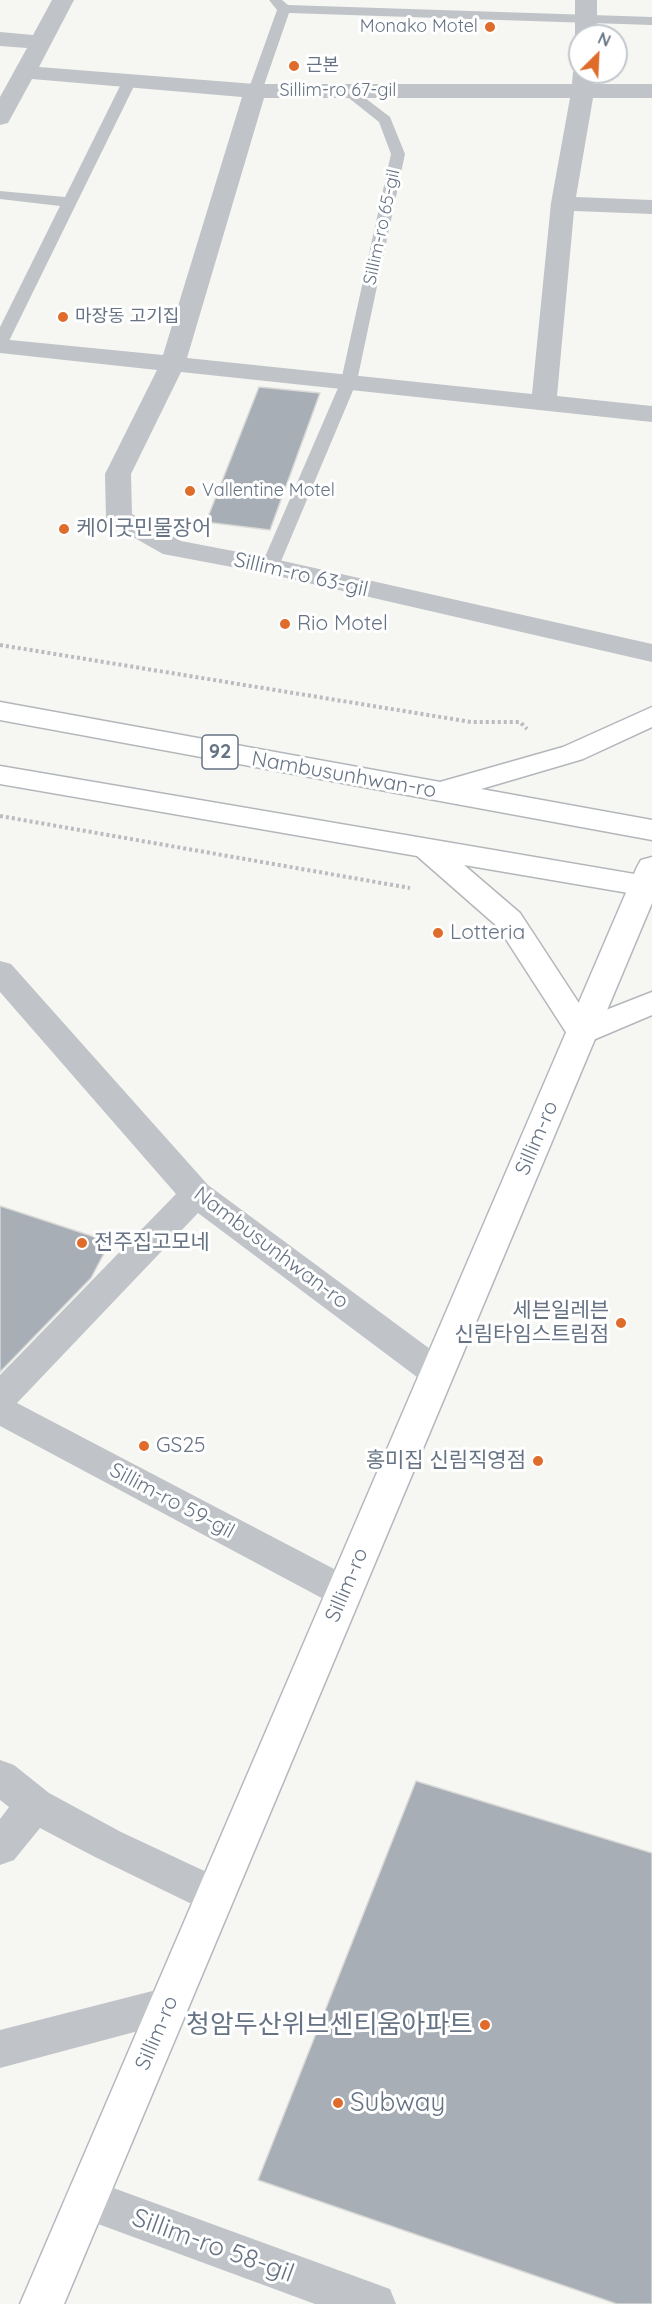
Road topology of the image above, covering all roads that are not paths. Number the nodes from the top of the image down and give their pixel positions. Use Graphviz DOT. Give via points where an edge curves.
graph roads {
  1 [pos="63,0"];
  2 [pos="279,5"];
  3 [pos="426,7"];
  4 [pos="587,18"];
  5 [pos="652,21"];
  6 [pos="0,39"];
  7 [pos="41,42"];
  8 [pos="24,72"];
  9 [pos="130,80"];
  10 [pos="568,82"];
  11 [pos="583,84"];
  12 [pos="604,84"];
  13 [pos="255,91"];
  14 [pos="347,91"];
  15 [pos="652,91"];
  16 [pos="0,118"];
  17 [pos="0,195"];
  18 [pos="70,202"];
  19 [pos="563,203"];
  20 [pos="652,207"];
  21 [pos="0,344"];
  22 [pos="173,364"];
  23 [pos="349,381"];
  24 [pos="544,402"];
  25 [pos="652,414"];
  26 [pos="270,566"];
  27 [pos="652,653"];
  28 [pos="0,711"];
  29 [pos="652,716"];
  30 [pos="0,775"];
  31 [pos="440,792"];
  32 [pos="652,830"];
  33 [pos="425,847"];
  34 [pos="649,880"];
  35 [pos="0,972"];
  36 [pos="652,1003"];
  37 [pos="582,1032"];
  38 [pos="195,1194"];
  39 [pos="437,1373"];
  40 [pos="0,1398"];
  41 [pos="0,1410"];
  42 [pos="344,1592"];
  43 [pos="0,1777"];
  44 [pos="35,1805"];
  45 [pos="0,1848"];
  46 [pos="216,1896"];
  47 [pos="168,2006"];
  48 [pos="0,2049"];
  49 [pos="86,2199"];
  50 [pos="42,2304"];
  51 [pos="374,2304"];
  1 -- 7 [label="street"];
  2 -- 3 [label="lane"];
  2 -- 13 [label="lane"];
  3 -- 4 [label="lane"];
  4 -- 5 [label="lane"];
  6 -- 7 [label="street"];
  7 -- 8 [label="street"];
  8 -- 9 [label="street, Sillim-ro 67-gil"];
  8 -- 16 [label="street"];
  9 -- 13 [label="street, Sillim-ro 67-gil"];
  9 -- 18 [label="lane"];
  10 -- 14 [label="street, Sillim-ro 67-gil"];
  11 -- 19 [label="street"];
  12 -- 15 [label="street, Sillim-ro 67-gil"];
  13 -- 14 [label="street, Sillim-ro 67-gil"];
  13 -- 22 [label="street"];
  14 -- 23 [label="lane, Sillim-ro 65-gil" via="385,120 398,154"];
  17 -- 18 [label="lane"];
  18 -- 21 [label="lane"];
  19 -- 20 [label="street"];
  19 -- 24 [label="street"];
  21 -- 22 [label="street"];
  22 -- 23 [label="street"];
  22 -- 26 [label="street, Sillim-ro 63-gil" via="118,474 119,518 173,548"];
  23 -- 24 [label="street"];
  23 -- 26 [label="lane, Sillim-ro 65-gil"];
  24 -- 25 [label="street"];
  26 -- 27 [label="street, Sillim-ro 63-gil"];
  28 -- 31 [label="main road, Nambusunhwan-ro / 92"];
  29 -- 31 [label="main road" via="573,753"];
  30 -- 33 [label="main road"];
  31 -- 32 [label="main road, Nambusunhwan-ro / 92"];
  33 -- 34 [label="main road"];
  33 -- 37 [label="main road" via="509,920"];
  34 -- 37 [label="main road, Sillim-ro"];
  35 -- 38 [label="street, Nambusunhwan-ro"];
  36 -- 37 [label="main road"];
  37 -- 39 [label="main road, Sillim-ro"];
  38 -- 39 [label="street, Nambusunhwan-ro"];
  38 -- 40 [label="street"];
  39 -- 42 [label="main road, Sillim-ro"];
  41 -- 42 [label="street, Sillim-ro 59-gil"];
  42 -- 46 [label="main road, Sillim-ro"];
  43 -- 44 [label="street"];
  44 -- 45 [label="street"];
  44 -- 46 [label="street" via="107,1845"];
  46 -- 47 [label="main road, Sillim-ro"];
  47 -- 48 [label="street"];
  47 -- 49 [label="main road, Sillim-ro"];
  49 -- 50 [label="main road, Sillim-ro"];
  49 -- 51 [label="street, Sillim-ro 58-gil"];
}
